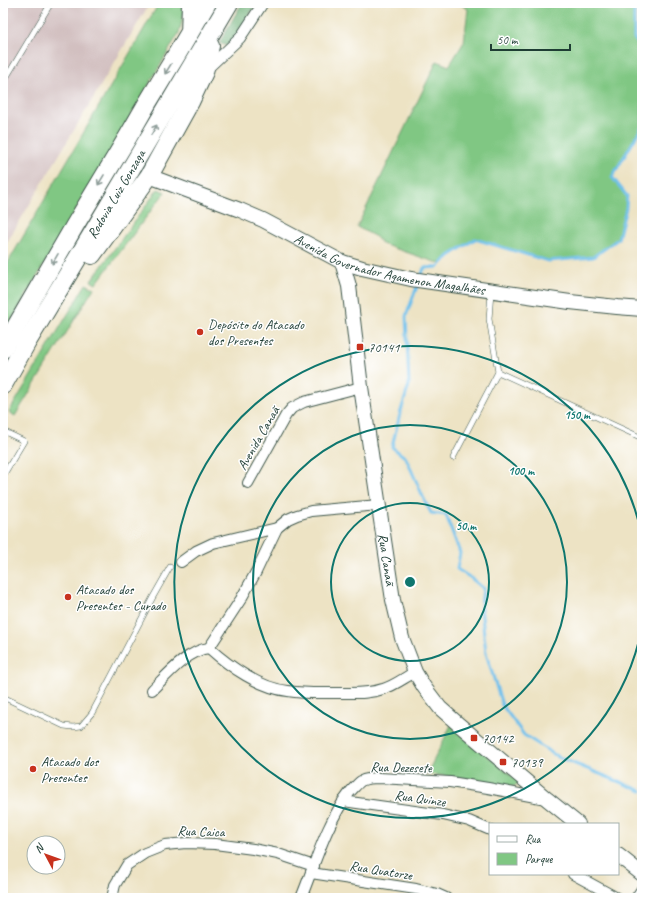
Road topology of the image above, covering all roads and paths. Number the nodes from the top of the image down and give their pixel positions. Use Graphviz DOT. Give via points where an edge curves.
graph roads {
  1 [pos="51,3"];
  2 [pos="189,3"];
  3 [pos="206,3"];
  4 [pos="229,3"];
  5 [pos="263,3"];
  6 [pos="215,27"];
  7 [pos="188,35"];
  8 [pos="204,72"];
  9 [pos="3,83"];
  10 [pos="149,176"];
  11 [pos="342,262"];
  12 [pos="491,291"];
  13 [pos="642,309"];
  14 [pos="27,342"];
  15 [pos="3,349"];
  16 [pos="498,372"];
  17 [pos="3,385"];
  18 [pos="361,387"];
  19 [pos="3,431"];
  20 [pos="642,438"];
  21 [pos="453,458"];
  22 [pos="3,476"];
  23 [pos="248,483"];
  24 [pos="379,505"];
  25 [pos="277,528"];
  26 [pos="181,562"];
  27 [pos="170,567"];
  28 [pos="209,648"];
  29 [pos="415,672"];
  30 [pos="152,690"];
  31 [pos="3,697"];
  32 [pos="547,800"];
  33 [pos="343,801"];
  34 [pos="577,823"];
  35 [pos="489,830"];
  36 [pos="619,856"];
  37 [pos="312,869"];
  38 [pos="642,874"];
  39 [pos="575,875"];
  40 [pos="642,889"];
  41 [pos="112,898"];
  42 [pos="301,898"];
  43 [pos="446,898"];
  44 [pos="617,898"];
  45 [pos="636,898"];
  1 -- 9 [label="lane"];
  2 -- 7 [label="street"];
  3 -- 7 [label="highway, Rodovia Luiz Gonzaga"];
  4 -- 6 [label="highway, Rodovia Luiz Gonzaga"];
  5 -- 8 [label="street" via="240,38"];
  6 -- 8 [label="highway"];
  14 -- 6 [label="highway, Rodovia Luiz Gonzaga, one-way"];
  7 -- 15 [label="highway, Rodovia Luiz Gonzaga, one-way"];
  8 -- 10 [label="highway"];
  10 -- 11 [label="street, Avenida Governador Agamenon Magalhães" via="263,220"];
  10 -- 14 [label="highway"];
  11 -- 12 [label="street, Avenida Governador Agamenon Magalhães" via="411,279"];
  11 -- 18 [label="street, Rua Canaã" via="349,286"];
  12 -- 13 [label="street, Avenida Governador Agamenon Magalhães"];
  12 -- 16 [label="lane" via="489,319"];
  14 -- 17 [label="highway, Rodovia Luiz Gonzaga"];
  16 -- 20 [label="lane"];
  16 -- 21 [label="lane"];
  18 -- 23 [label="street, Avenida Canaã" via="304,402 292,408"];
  18 -- 24 [label="street, Rua Canaã"];
  19 -- 22 [label="lane" via="24,441"];
  24 -- 25 [label="street" via="333,508 297,514"];
  24 -- 29 [label="street, Rua Canaã" via="393,600 402,638"];
  25 -- 26 [label="street" via="213,543"];
  25 -- 28 [label="street" via="242,599"];
  27 -- 31 [label="lane" via="92,713 81,726 64,726"];
  28 -- 29 [label="street" via="223,660 263,684 287,691 375,691 389,687"];
  28 -- 30 [label="street" via="198,651 174,668"];
  29 -- 32 [label="street, Rua Canaã" via="440,708"];
  32 -- 33 [label="street, Rua Dezesete" via="450,782 379,778 362,781"];
  32 -- 34 [label="street, Rua Canaã"];
  33 -- 35 [label="street, Rua Quinze" via="443,815 469,821"];
  33 -- 37 [label="street, Rua Dezesete"];
  36 -- 38 [label="street"];
  37 -- 41 [label="street, Rua Caica" via="278,854 253,849 215,844 166,845 145,853 127,865 115,885"];
  37 -- 42 [label="street, Rua Dezesete"];
  37 -- 43 [label="street, Rua Quatorze" via="416,889"];
  39 -- 44 [label="street"];
  40 -- 45 [label="street"];
}
